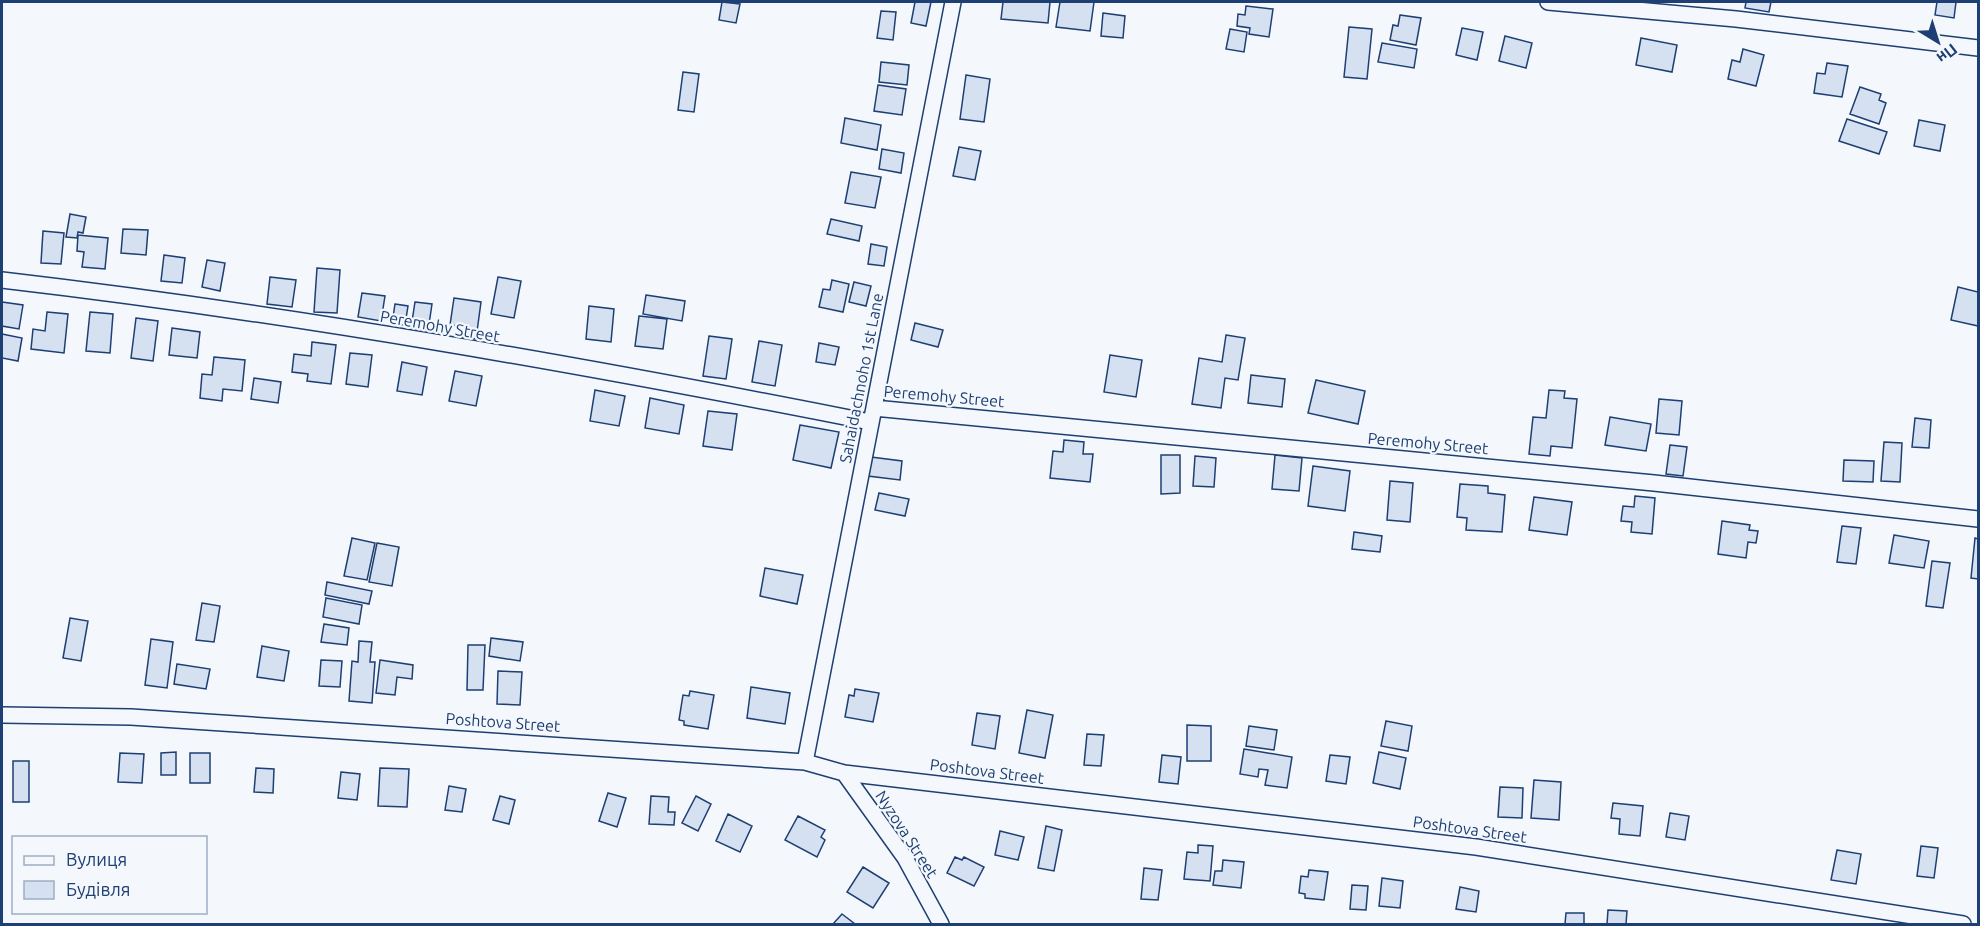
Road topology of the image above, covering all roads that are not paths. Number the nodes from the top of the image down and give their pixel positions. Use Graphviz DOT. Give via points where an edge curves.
graph roads {
  1 [pos="953,2"];
  2 [pos="1548,2"];
  3 [pos="1978,48"];
  4 [pos="2,280"];
  5 [pos="872,415"];
  6 [pos="1978,519"];
  7 [pos="2,715"];
  8 [pos="805,762"];
  9 [pos="844,773"];
  10 [pos="935,922"];
  11 [pos="1963,924"];
  1 -- 5 [label="street, Sahaidachnoho 1st Lane"];
  2 -- 3 [label="street" via="1736,19"];
  4 -- 5 [label="street, Peremohy Street" via="279,316 740,397"];
  5 -- 6 [label="street, Peremohy Street" via="1642,481"];
  5 -- 8 [label="street, Sahaidachnoho 1st Lane"];
  7 -- 8 [label="street, Poshtova Street" via="131,717"];
  8 -- 9 [label="street, Poshtova Street"];
  9 -- 10 [label="street, Nyzova Street" via="905,858"];
  9 -- 11 [label="street, Poshtova Street" via="1476,847"];
}
